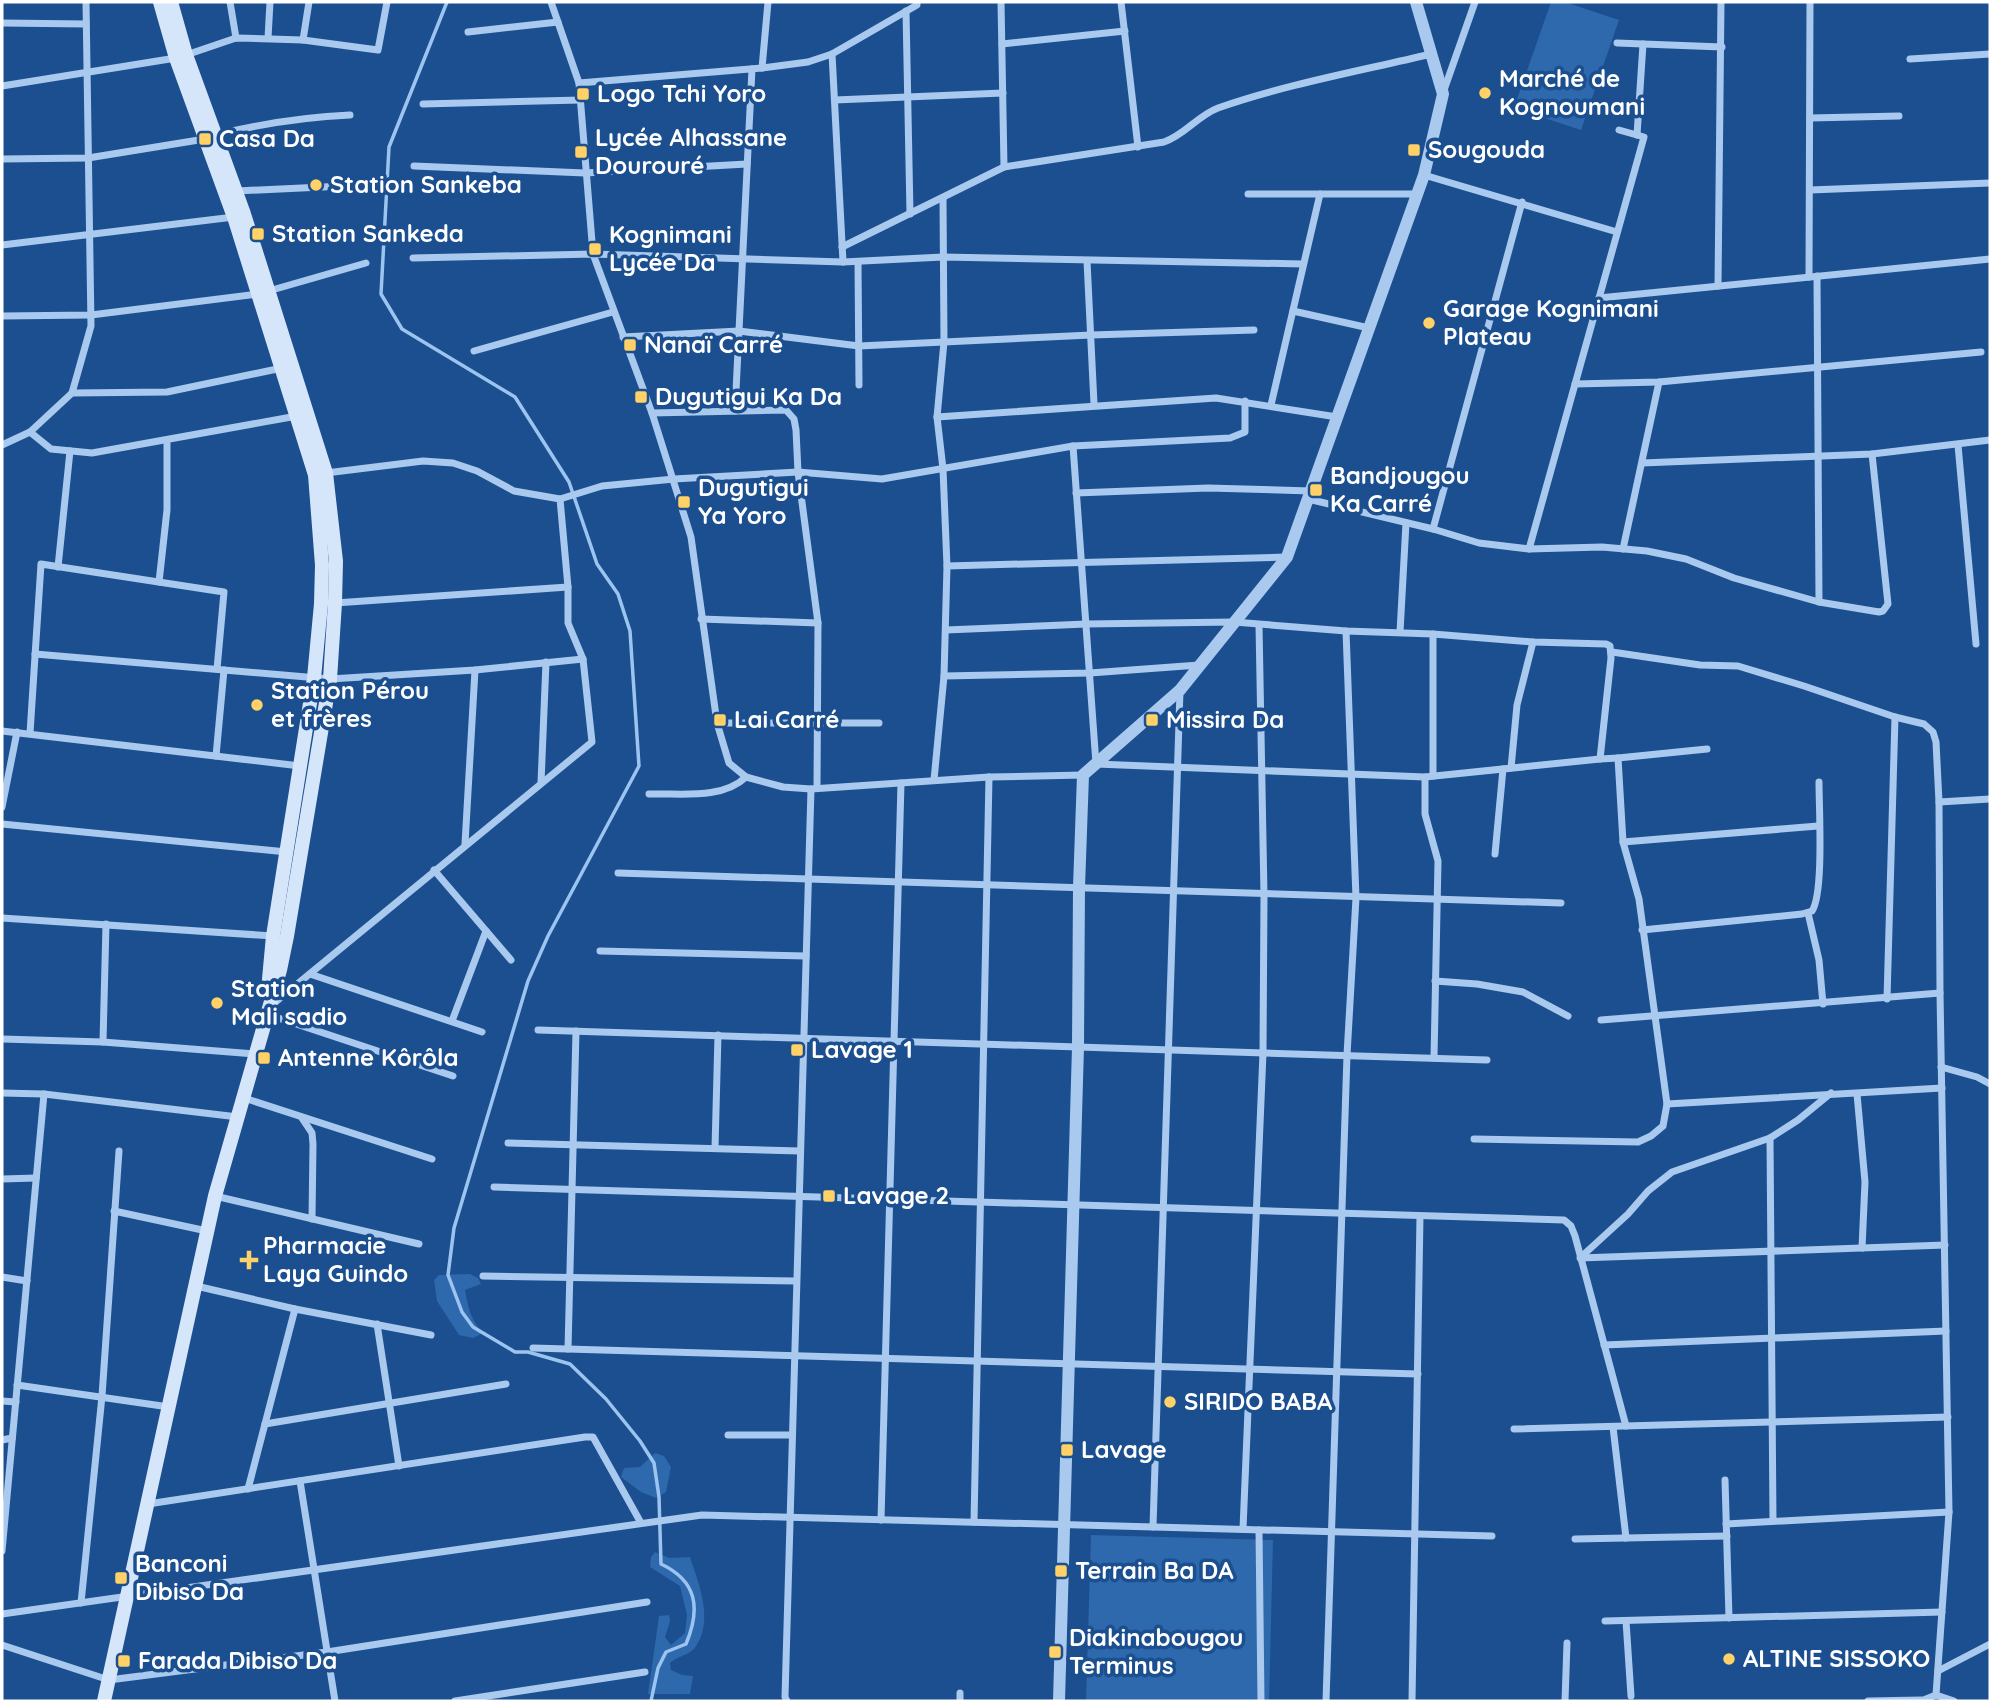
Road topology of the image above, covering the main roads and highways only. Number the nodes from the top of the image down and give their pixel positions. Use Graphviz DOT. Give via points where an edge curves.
graph roads {
  1 [pos="160,2"];
  2 [pos="171,2"];
  3 [pos="181,56"];
  4 [pos="210,137"];
  5 [pos="263,292"];
  6 [pos="328,604"];
  7 [pos="293,852"];
  8 [pos="104,1701"];
  1 -- 3 [label="main road"];
  2 -- 3 [label="main road"];
  3 -- 4 [label="main road"];
  4 -- 5 [label="main road"];
  4 -- 5 [label="main road" via="236,191"];
  5 -- 6 [label="main road" via="320,474 322,565"];
  6 -- 7 [label="main road" via="300,766"];
  6 -- 7 [label="main road" via="330,679"];
  7 -- 8 [label="main road" via="267,1012 215,1196"];
}
